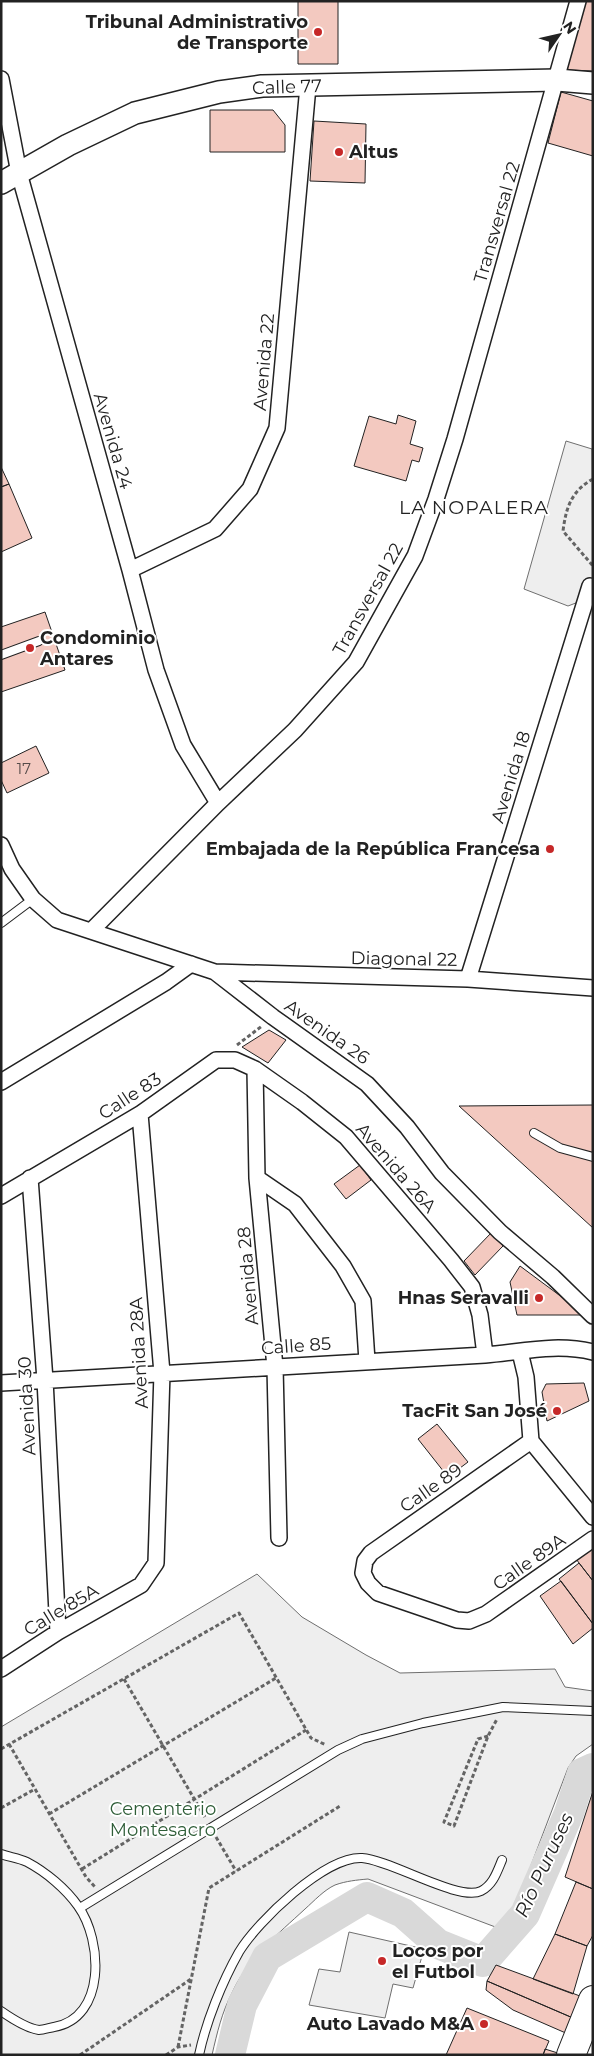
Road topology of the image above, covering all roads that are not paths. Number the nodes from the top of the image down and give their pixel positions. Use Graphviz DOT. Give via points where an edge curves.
graph roads {
  1 [pos="578,1"];
  2 [pos="1,79"];
  3 [pos="557,80"];
  4 [pos="593,83"];
  5 [pos="308,86"];
  6 [pos="10,178"];
  7 [pos="130,570"];
  8 [pos="590,586"];
  9 [pos="39,641"];
  10 [pos="1,655"];
  11 [pos="218,803"];
  12 [pos="1,845"];
  13 [pos="33,900"];
  14 [pos="1,923"];
  15 [pos="92,930"];
  16 [pos="191,964"];
  17 [pos="215,972"];
  18 [pos="468,979"];
  19 [pos="593,988"];
  20 [pos="216,1060"];
  21 [pos="255,1069"];
  22 [pos="1,1082"];
  23 [pos="140,1114"];
  24 [pos="534,1133"];
  25 [pos="593,1157"];
  26 [pos="30,1178"];
  27 [pos="257,1178"];
  28 [pos="1,1196"];
  29 [pos="593,1316"];
  30 [pos="520,1352"];
  31 [pos="593,1352"];
  32 [pos="485,1355"];
  33 [pos="367,1361"];
  34 [pos="275,1367"];
  35 [pos="162,1373"];
  36 [pos="44,1380"];
  37 [pos="1,1383"];
  38 [pos="531,1441"];
  39 [pos="593,1518"];
  40 [pos="279,1538"];
  41 [pos="593,1539"];
  42 [pos="141,1585"];
  43 [pos="486,1614"];
  44 [pos="58,1632"];
  45 [pos="1,1669"];
  46 [pos="593,1711"];
  47 [pos="1,1854"];
  48 [pos="502,1860"];
  49 [pos="80,1908"];
  50 [pos="593,2000"];
  51 [pos="1,2011"];
  52 [pos="199,2055"];
  53 [pos="571,2055"];
  1 -- 3 [label="street, Transversal 22"];
  2 -- 6 [label="street, Avenida 24"];
  3 -- 4 [label="street, Calle 77"];
  3 -- 5 [label="street, Calle 77"];
  3 -- 11 [label="street, Transversal 22" via="454,439 415,556 356,662 295,730"];
  5 -- 6 [label="street, Calle 77" via="262,86 220,92 135,112"];
  5 -- 7 [label="street, Avenida 22" via="277,428 250,489 215,529"];
  6 -- 7 [label="street, Avenida 24"];
  7 -- 11 [label="street, Avenida 24" via="156,670 183,745"];
  8 -- 18 [label="street, Avenida 18"];
  9 -- 10 [label="lane"];
  11 -- 15 [label="street, Transversal 22"];
  12 -- 13 [label="street, Avenida 26" via="12,869"];
  13 -- 14 [label="lane"];
  13 -- 15 [label="street, Avenida 26" via="57,920"];
  15 -- 16 [label="street, Avenida 26"];
  16 -- 17 [label="street, Avenida 26"];
  16 -- 22 [label="street"];
  17 -- 18 [label="street, Diagonal 22"];
  17 -- 29 [label="street, Avenida 26" via="368,1084 408,1127 442,1173 500,1232 554,1277"];
  18 -- 19 [label="street, Diagonal 22"];
  20 -- 21 [label="street, Avenida 26A" via="235,1060"];
  20 -- 23 [label="street, Calle 83"];
  21 -- 27 [label="street, Avenida 28"];
  21 -- 32 [label="street, Avenida 26A" via="346,1137 451,1260 472,1287 480,1315"];
  23 -- 26 [label="street, Calle 83"];
  23 -- 35 [label="street, Avenida 28A"];
  24 -- 25 [label="lane" via="560,1148"];
  26 -- 28 [label="street, Calle 83"];
  26 -- 36 [label="street, Avenida 30"];
  27 -- 33 [label="street" via="295,1204 343,1266 363,1301"];
  27 -- 34 [label="street, Avenida 28"];
  30 -- 31 [label="street, Calle 85" via="574,1347"];
  30 -- 32 [label="street, Calle 85"];
  30 -- 38 [label="street" via="526,1377"];
  32 -- 33 [label="street, Calle 85"];
  33 -- 34 [label="street, Calle 85"];
  34 -- 35 [label="street, Calle 85"];
  34 -- 40 [label="street, Avenida 28"];
  35 -- 36 [label="street, Calle 85"];
  35 -- 42 [label="street, Avenida 28A" via="156,1563"];
  36 -- 37 [label="street, Calle 85"];
  36 -- 44 [label="street, Avenida 30"];
  38 -- 39 [label="street"];
  38 -- 43 [label="street, Calle 89" via="365,1560 363,1573 378,1593 457,1620"];
  41 -- 43 [label="street, Calle 89A"];
  42 -- 44 [label="street, Calle 85A"];
  44 -- 45 [label="street, Calle 85A"];
  46 -- 49 [label="lane" via="504,1707 362,1739 338,1750"];
  47 -- 49 [label="lane" via="26,1862 47,1876"];
  48 -- 52 [label="lane" via="491,1882 480,1892 470,1894 389,1864 362,1858 344,1860 320,1872 264,1921 239,1951 210,2017"];
  49 -- 51 [label="lane" via="91,1934 96,1958 95,1982 86,2008 65,2025 38,2030"];
  50 -- 53 [label="highway"];
}
